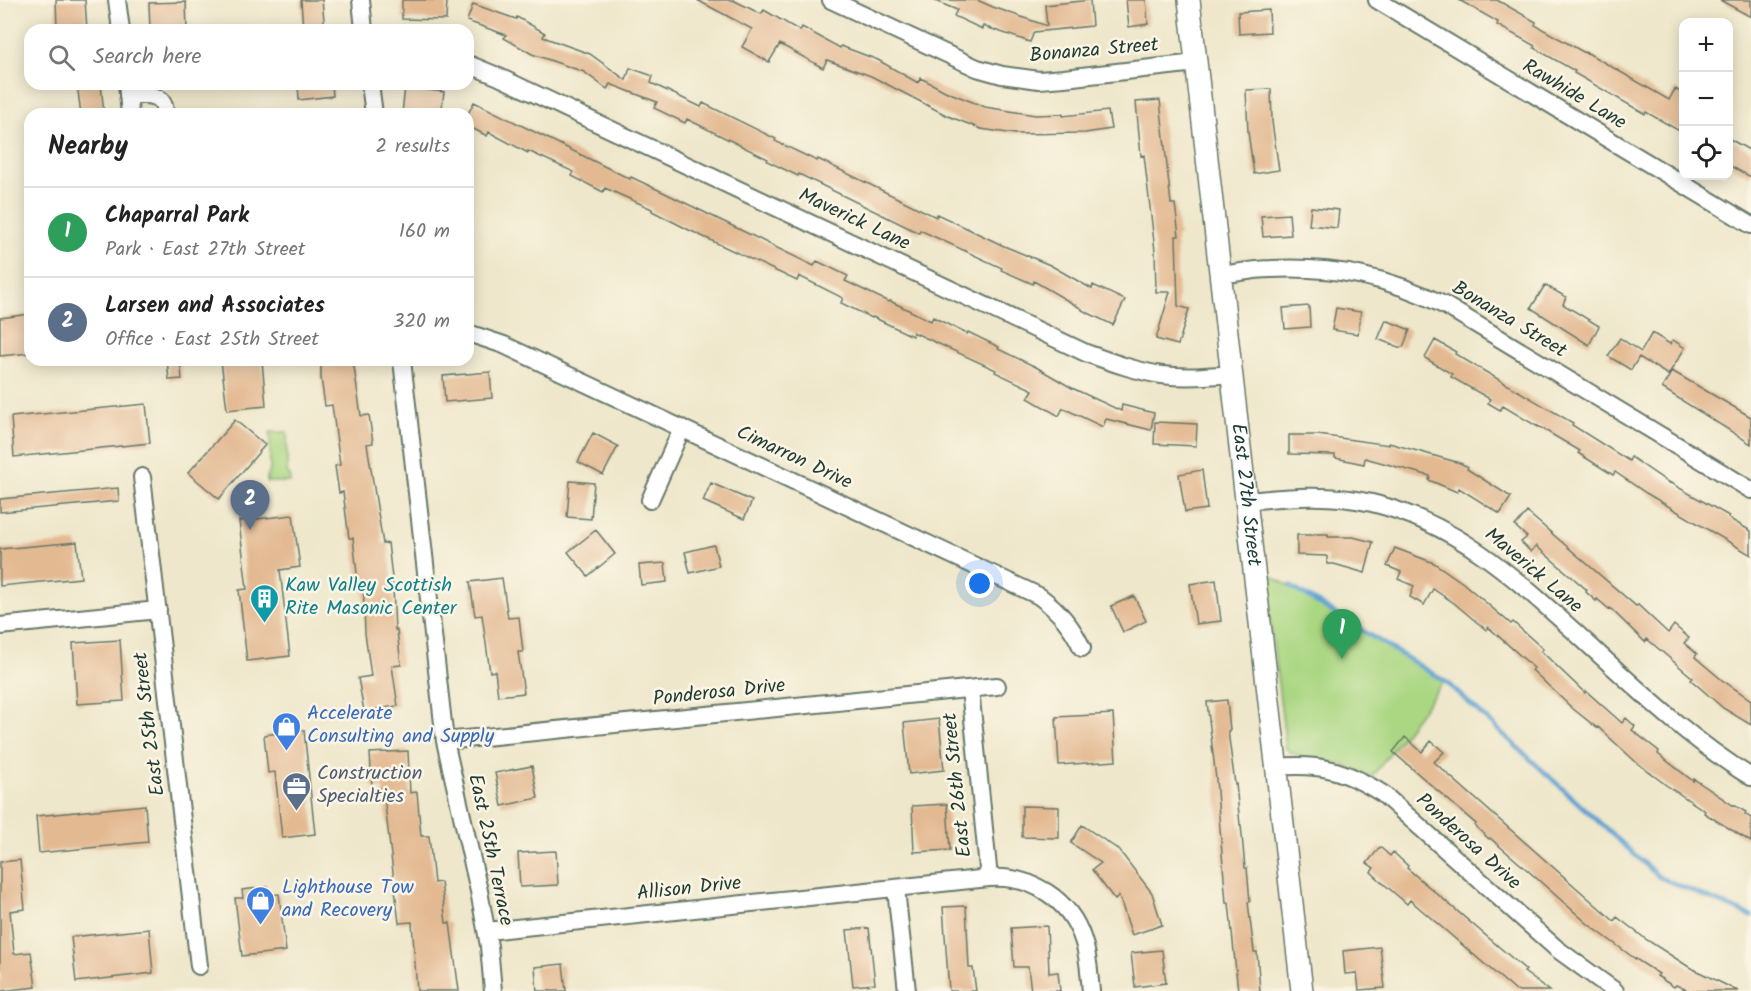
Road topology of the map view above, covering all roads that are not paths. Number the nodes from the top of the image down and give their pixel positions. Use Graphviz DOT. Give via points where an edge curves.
graph roads {
  1 [pos="117,0"];
  2 [pos="361,0"];
  3 [pos="831,0"];
  4 [pos="1189,0"];
  5 [pos="1377,0"];
  6 [pos="120,24"];
  7 [pos="363,24"];
  8 [pos="1196,63"];
  9 [pos="474,66"];
  10 [pos="128,90"];
  11 [pos="371,90"];
  12 [pos="130,108"];
  13 [pos="165,108"];
  14 [pos="373,108"];
  15 [pos="1751,225"];
  16 [pos="1220,275"];
  17 [pos="474,335"];
  18 [pos="403,366"];
  19 [pos="1232,374"];
  20 [pos="682,428"];
  21 [pos="142,477"];
  22 [pos="1751,490"];
  23 [pos="650,500"];
  24 [pos="1245,501"];
  25 [pos="158,610"];
  26 [pos="0,626"];
  27 [pos="1082,648"];
  28 [pos="997,686"];
  29 [pos="970,689"];
  30 [pos="445,741"];
  31 [pos="1276,767"];
  32 [pos="1751,777"];
  33 [pos="989,878"];
  34 [pos="896,889"];
  35 [pos="487,931"];
  36 [pos="200,966"];
  37 [pos="493,991"];
  38 [pos="907,991"];
  39 [pos="1091,991"];
  40 [pos="1302,991"];
  41 [pos="1615,991"];
  1 -- 6 [label="street"];
  2 -- 7 [label="street"];
  3 -- 8 [label="street, Bonanza Street" via="977,68 1002,75 1039,80"];
  4 -- 8 [label="street, East 27th Street"];
  5 -- 15 [label="street, Rawhide Lane"];
  8 -- 16 [label="street, East 27th Street"];
  9 -- 19 [label="street, Maverick Lane" via="1086,353 1163,375"];
  10 -- 12 [label="street"];
  10 -- 13 [label="street" via="154,96"];
  11 -- 14 [label="street"];
  16 -- 19 [label="street, East 27th Street"];
  16 -- 22 [label="street, Bonanza Street" via="1309,268 1353,273 1401,285 1446,306"];
  17 -- 20 [label="street, Cimarron Drive" via="504,345"];
  18 -- 30 [label="street, East 25th Terrace"];
  19 -- 24 [label="street, East 27th Street"];
  20 -- 23 [label="street"];
  20 -- 27 [label="street, Cimarron Drive" via="1039,596 1064,618"];
  21 -- 25 [label="street, East 25th Street"];
  24 -- 31 [label="street, East 27th Street"];
  24 -- 32 [label="street, Maverick Lane" via="1326,496 1370,502 1432,524 1489,558 1676,724"];
  25 -- 26 [label="street"];
  25 -- 36 [label="street, East 25th Street"];
  28 -- 29 [label="street, Ponderosa Drive"];
  29 -- 30 [label="street, Ponderosa Drive"];
  29 -- 33 [label="street, East 26th Street"];
  30 -- 35 [label="street, East 25th Terrace"];
  31 -- 40 [label="street, East 27th Street"];
  31 -- 41 [label="street, Ponderosa Drive" via="1317,766 1341,771 1383,794 1557,949"];
  33 -- 34 [label="street, Allison Drive"];
  33 -- 39 [label="street, Allison Drive" via="1008,878 1039,887 1068,911 1083,939"];
  34 -- 35 [label="street, Allison Drive"];
  34 -- 38 [label="street"];
  35 -- 37 [label="street, East 25th Terrace"];
}
